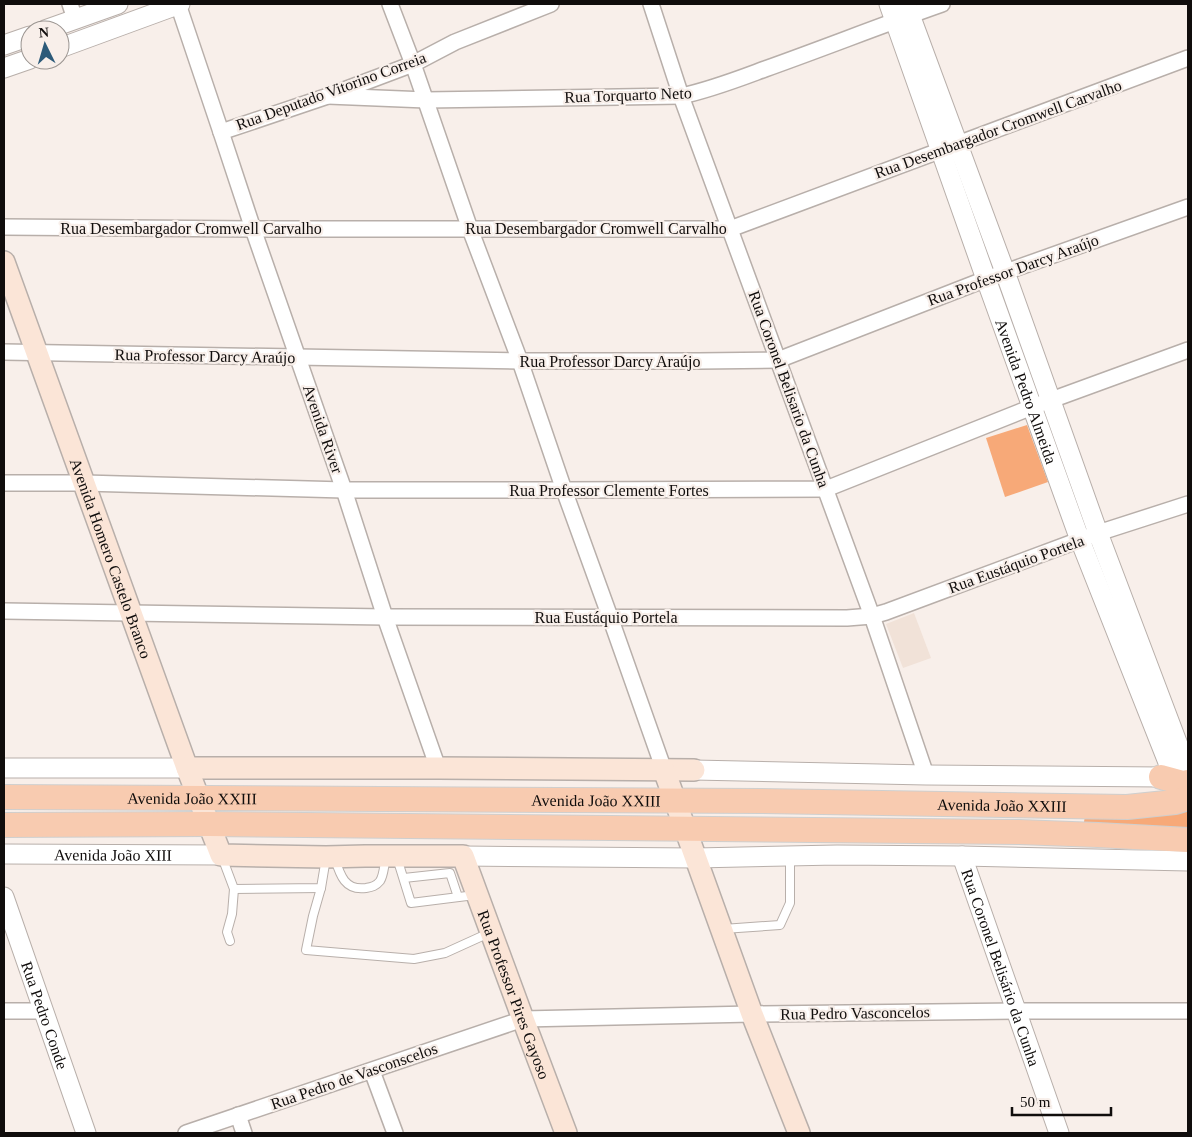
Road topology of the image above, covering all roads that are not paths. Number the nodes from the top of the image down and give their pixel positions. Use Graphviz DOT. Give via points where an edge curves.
graph roads {
  1 [pos="118,4"];
  2 [pos="178,4"];
  3 [pos="390,4"];
  4 [pos="552,4"];
  5 [pos="652,4"];
  6 [pos="942,4"];
  7 [pos="72,11"];
  8 [pos="900,11"];
  9 [pos="60,20"];
  10 [pos="20,39"];
  11 [pos="70,44"];
  12 [pos="4,45"];
  13 [pos="1188,58"];
  14 [pos="20,62"];
  15 [pos="413,64"];
  16 [pos="4,68"];
  17 [pos="328,96"];
  18 [pos="681,96"];
  19 [pos="426,100"];
  20 [pos="222,132"];
  21 [pos="948,147"];
  22 [pos="1188,207"];
  23 [pos="4,227"];
  24 [pos="252,229"];
  25 [pos="470,229"];
  26 [pos="730,229"];
  27 [pos="4,262"];
  28 [pos="1004,272"];
  29 [pos="986,279"];
  30 [pos="1188,350"];
  31 [pos="4,352"];
  32 [pos="38,353"];
  33 [pos="298,358"];
  34 [pos="778,360"];
  35 [pos="520,361"];
  36 [pos="1050,400"];
  37 [pos="1032,406"];
  38 [pos="4,483"];
  39 [pos="84,483"];
  40 [pos="826,488"];
  41 [pos="344,490"];
  42 [pos="564,490"];
  43 [pos="1188,504"];
  44 [pos="1098,533"];
  45 [pos="1080,540"];
  46 [pos="4,611"];
  47 [pos="131,614"];
  48 [pos="872,616"];
  49 [pos="385,617"];
  50 [pos="610,617"];
  51 [pos="4,768"];
  52 [pos="187,768"];
  53 [pos="438,768"];
  54 [pos="664,770"];
  55 [pos="694,770"];
  56 [pos="926,775"];
  57 [pos="1180,776"];
  58 [pos="4,798"];
  59 [pos="198,798"];
  60 [pos="1188,798"];
  61 [pos="675,801"];
  62 [pos="208,824"];
  63 [pos="4,825"];
  64 [pos="685,829"];
  65 [pos="1155,838"];
  66 [pos="1188,840"];
  67 [pos="1188,847"];
  68 [pos="4,854"];
  69 [pos="221,855"];
  70 [pos="392,856"];
  71 [pos="463,856"];
  72 [pos="790,856"];
  73 [pos="962,856"];
  74 [pos="330,857"];
  75 [pos="696,858"];
  76 [pos="1188,861"];
  77 [pos="404,878"];
  78 [pos="321,888"];
  79 [pos="234,889"];
  80 [pos="468,896"];
  81 [pos="4,897"];
  82 [pos="721,929"];
  83 [pos="491,933"];
  84 [pos="230,941"];
  85 [pos="42,1011"];
  86 [pos="1017,1011"];
  87 [pos="1188,1011"];
  88 [pos="4,1012"];
  89 [pos="752,1014"];
  90 [pos="523,1019"];
  91 [pos="372,1071"];
  92 [pos="238,1115"];
  93 [pos="86,1133"];
  94 [pos="186,1133"];
  95 [pos="244,1133"];
  96 [pos="395,1133"];
  97 [pos="566,1133"];
  98 [pos="799,1133"];
  99 [pos="1059,1133"];
  1 -- 7 [label="street"];
  2 -- 11 [label="street"];
  2 -- 20 [label="street, Avenida River"];
  3 -- 15 [label="street"];
  4 -- 15 [label="street, Rua Deputado Vitorino Correia" via="455,42"];
  5 -- 18 [label="street, Rua Coronel Belisario da Cunha"];
  6 -- 8 [label="street, Rua Torquarto Neto"];
  7 -- 9 [label="street"];
  8 -- 18 [label="street, Rua Torquarto Neto" via="809,54 702,92"];
  8 -- 21 [label="street, Avenida Pedro Almeida"];
  10 -- 12 [label="street"];
  13 -- 21 [label="street, Rua Desembargador Cromwell Carvalho"];
  14 -- 16 [label="street"];
  15 -- 17 [label="street, Rua Deputado Vitorino Correia"];
  15 -- 19 [label="street"];
  17 -- 19 [label="street, Rua Torquarto Neto"];
  17 -- 20 [label="street, Rua Deputado Vitorino Correia"];
  18 -- 19 [label="street, Rua Torquarto Neto"];
  18 -- 26 [label="street, Rua Coronel Belisario da Cunha"];
  19 -- 25 [label="street"];
  20 -- 24 [label="street, Avenida River"];
  21 -- 26 [label="street, Rua Desembargador Cromwell Carvalho"];
  21 -- 28 [label="street, Avenida Pedro Almeida"];
  21 -- 29 [label="street, Avenida Pedro Almeida"];
  22 -- 28 [label="street, Rua Professor Darcy Araújo"];
  23 -- 24 [label="street, Rua Desembargador Cromwell Carvalho"];
  24 -- 25 [label="street, Rua Desembargador Cromwell Carvalho"];
  24 -- 33 [label="street, Avenida River"];
  25 -- 26 [label="street, Rua Desembargador Cromwell Carvalho"];
  25 -- 35 [label="street"];
  26 -- 34 [label="street, Rua Coronel Belisario da Cunha"];
  27 -- 32 [label="main road, Avenida Homero Castelo Branco"];
  28 -- 29 [label="street, Rua Professor Darcy Araújo"];
  28 -- 36 [label="street, Avenida Pedro Almeida"];
  29 -- 34 [label="street, Rua Professor Darcy Araújo"];
  29 -- 37 [label="street, Avenida Pedro Almeida"];
  30 -- 36 [label="street, Rua Professor Clemente Fortes"];
  31 -- 32 [label="street, Rua Professor Darcy Araújo"];
  32 -- 33 [label="street, Rua Professor Darcy Araújo"];
  32 -- 39 [label="main road, Avenida Homero Castelo Branco"];
  33 -- 35 [label="street, Rua Professor Darcy Araújo"];
  33 -- 41 [label="street, Avenida River"];
  34 -- 35 [label="street, Rua Professor Darcy Araújo"];
  34 -- 40 [label="street, Rua Coronel Belisario da Cunha"];
  35 -- 42 [label="street"];
  36 -- 37 [label="street, Rua Professor Clemente Fortes"];
  36 -- 44 [label="street, Avenida Pedro Almeida"];
  37 -- 40 [label="street, Rua Professor Clemente Fortes"];
  37 -- 45 [label="street, Avenida Pedro Almeida"];
  38 -- 39 [label="street, Rua Professor Clemente Fortes"];
  39 -- 41 [label="street, Rua Professor Clemente Fortes"];
  39 -- 47 [label="main road, Avenida Homero Castelo Branco"];
  40 -- 42 [label="street, Rua Professor Clemente Fortes"];
  40 -- 48 [label="street, Rua Coronel Belisario da Cunha"];
  41 -- 42 [label="street, Rua Professor Clemente Fortes"];
  41 -- 49 [label="street, Avenida River"];
  42 -- 50 [label="street"];
  43 -- 44 [label="street, Rua Eustáquio Portela"];
  44 -- 45 [label="street, Rua Eustáquio Portela"];
  44 -- 57 [label="street, Avenida Pedro Almeida"];
  45 -- 48 [label="street, Rua Eustáquio Portela"];
  45 -- 57 [label="street, Avenida Pedro Almeida"];
  46 -- 47 [label="street, Rua Eustáquio Portela"];
  47 -- 49 [label="street, Rua Eustáquio Portela"];
  47 -- 52 [label="main road, Avenida Homero Castelo Branco"];
  48 -- 50 [label="street, Rua Eustáquio Portela"];
  48 -- 56 [label="street, Rua Coronel Belisario da Cunha"];
  49 -- 50 [label="street, Rua Eustáquio Portela"];
  49 -- 53 [label="street, Avenida River"];
  50 -- 54 [label="street"];
  51 -- 52 [label="street, Avenida João XXIII"];
  52 -- 53 [label="main road, Avenida João XXIII"];
  52 -- 59 [label="main road, Avenida Homero Castelo Branco"];
  53 -- 54 [label="main road, Avenida João XXIII"];
  54 -- 55 [label="main road, Avenida João XXIII"];
  54 -- 61 [label="main road"];
  55 -- 56 [label="street, Avenida João XXIII"];
  56 -- 57 [label="street, Avenida João XXIII"];
  58 -- 59 [label="main road, Avenida João XXIII"];
  59 -- 61 [label="main road, Avenida João XXIII"];
  59 -- 62 [label="main road, Avenida Homero Castelo Branco"];
  60 -- 61 [label="main road, Avenida João XXIII" via="1127,808"];
  61 -- 64 [label="main road"];
  62 -- 63 [label="main road, Avenida João XXIII"];
  62 -- 64 [label="main road, Avenida João XXIII"];
  62 -- 69 [label="main road, Avenida Homero Castelo Branco"];
  64 -- 65 [label="main road, Avenida João XXIII" via="1019,832"];
  64 -- 75 [label="main road"];
  65 -- 66 [label="main road, Avenida João XXIII"];
  65 -- 67 [label="main road"];
  68 -- 69 [label="street, Avenida João XIII"];
  69 -- 74 [label="main road"];
  69 -- 79 [label="lane"];
  70 -- 71 [label="main road"];
  70 -- 74 [label="main road"];
  70 -- 74 [label="lane" via="381,879 373,887 359,889 349,885"];
  70 -- 77 [label="lane"];
  71 -- 75 [label="street"];
  71 -- 80 [label="main road, Rua Professor Pires Gayoso"];
  72 -- 73 [label="street"];
  72 -- 75 [label="street"];
  72 -- 82 [label="lane" via="790,903 780,925"];
  73 -- 76 [label="street"];
  73 -- 86 [label="street, Rua Coronel Belisário da Cunha"];
  74 -- 78 [label="lane"];
  75 -- 82 [label="main road"];
  77 -- 80 [label="lane" via="450,873"];
  77 -- 80 [label="lane" via="411,903"];
  78 -- 79 [label="lane"];
  78 -- 83 [label="lane" via="306,950 414,958 445,954"];
  79 -- 84 [label="lane" via="227,932"];
  80 -- 83 [label="main road, Rua Professor Pires Gayoso"];
  81 -- 85 [label="street, Rua Pedro Conde"];
  82 -- 89 [label="main road"];
  83 -- 90 [label="main road, Rua Professor Pires Gayoso"];
  85 -- 88 [label="street"];
  85 -- 93 [label="street, Rua Pedro Conde"];
  86 -- 87 [label="street, Rua Pedro Vasconcelos"];
  86 -- 89 [label="street, Rua Pedro Vasconcelos"];
  86 -- 99 [label="street, Rua Coronel Belisário da Cunha"];
  89 -- 90 [label="street, Rua Pedro Vasconcelos"];
  89 -- 98 [label="main road"];
  90 -- 91 [label="street, Rua Pedro de Vasconscelos"];
  90 -- 97 [label="main road, Rua Professor Pires Gayoso"];
  91 -- 92 [label="street, Rua Pedro de Vasconscelos"];
  91 -- 96 [label="street"];
  92 -- 94 [label="street, Rua Pedro de Vasconscelos"];
  92 -- 95 [label="street"];
}
